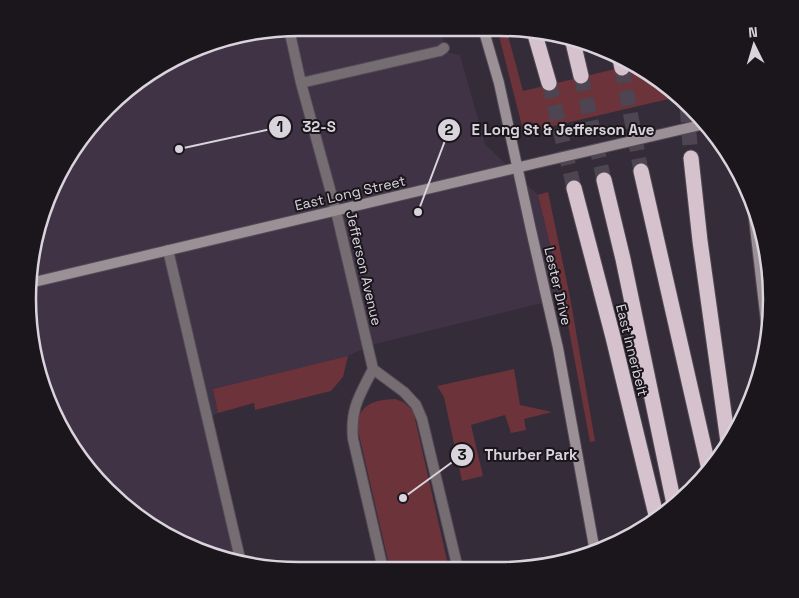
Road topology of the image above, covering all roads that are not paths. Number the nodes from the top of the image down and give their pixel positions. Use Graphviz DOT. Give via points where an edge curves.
graph roads {
  1 [pos="291,36"];
  2 [pos="485,36"];
  3 [pos="536,38"];
  4 [pos="574,47"];
  5 [pos="444,48"];
  6 [pos="581,76"];
  7 [pos="301,83"];
  8 [pos="549,83"];
  9 [pos="698,126"];
  10 [pos="691,158"];
  11 [pos="517,167"];
  12 [pos="641,171"];
  13 [pos="604,180"];
  14 [pos="574,188"];
  15 [pos="336,211"];
  16 [pos="757,243"];
  17 [pos="168,250"];
  18 [pos="37,281"];
  19 [pos="763,293"];
  20 [pos="373,369"];
  21 [pos="727,432"];
  22 [pos="707,460"];
  23 [pos="673,497"];
  24 [pos="655,511"];
  25 [pos="594,545"];
  26 [pos="239,555"];
  27 [pos="382,562"];
  28 [pos="456,562"];
  1 -- 7 [label="street, Jefferson Avenue"];
  2 -- 11 [label="main road, Lester Drive"];
  3 -- 8 [label="highway"];
  4 -- 6 [label="highway"];
  5 -- 7 [label="street"];
  7 -- 15 [label="street, Jefferson Avenue"];
  9 -- 11 [label="main road, East Long Street, bridge"];
  10 -- 21 [label="highway"];
  11 -- 15 [label="main road, East Long Street"];
  11 -- 25 [label="main road, Lester Drive" via="558,348"];
  12 -- 22 [label="highway"];
  13 -- 23 [label="highway"];
  14 -- 24 [label="highway, East Innerbelt"];
  15 -- 17 [label="main road, East Long Street"];
  15 -- 20 [label="street, Jefferson Avenue"];
  16 -- 19 [label="main road"];
  17 -- 18 [label="main road, East Long Street"];
  17 -- 26 [label="street"];
  20 -- 27 [label="street" via="356,402 352,426"];
  20 -- 28 [label="street" via="416,405"];
}
